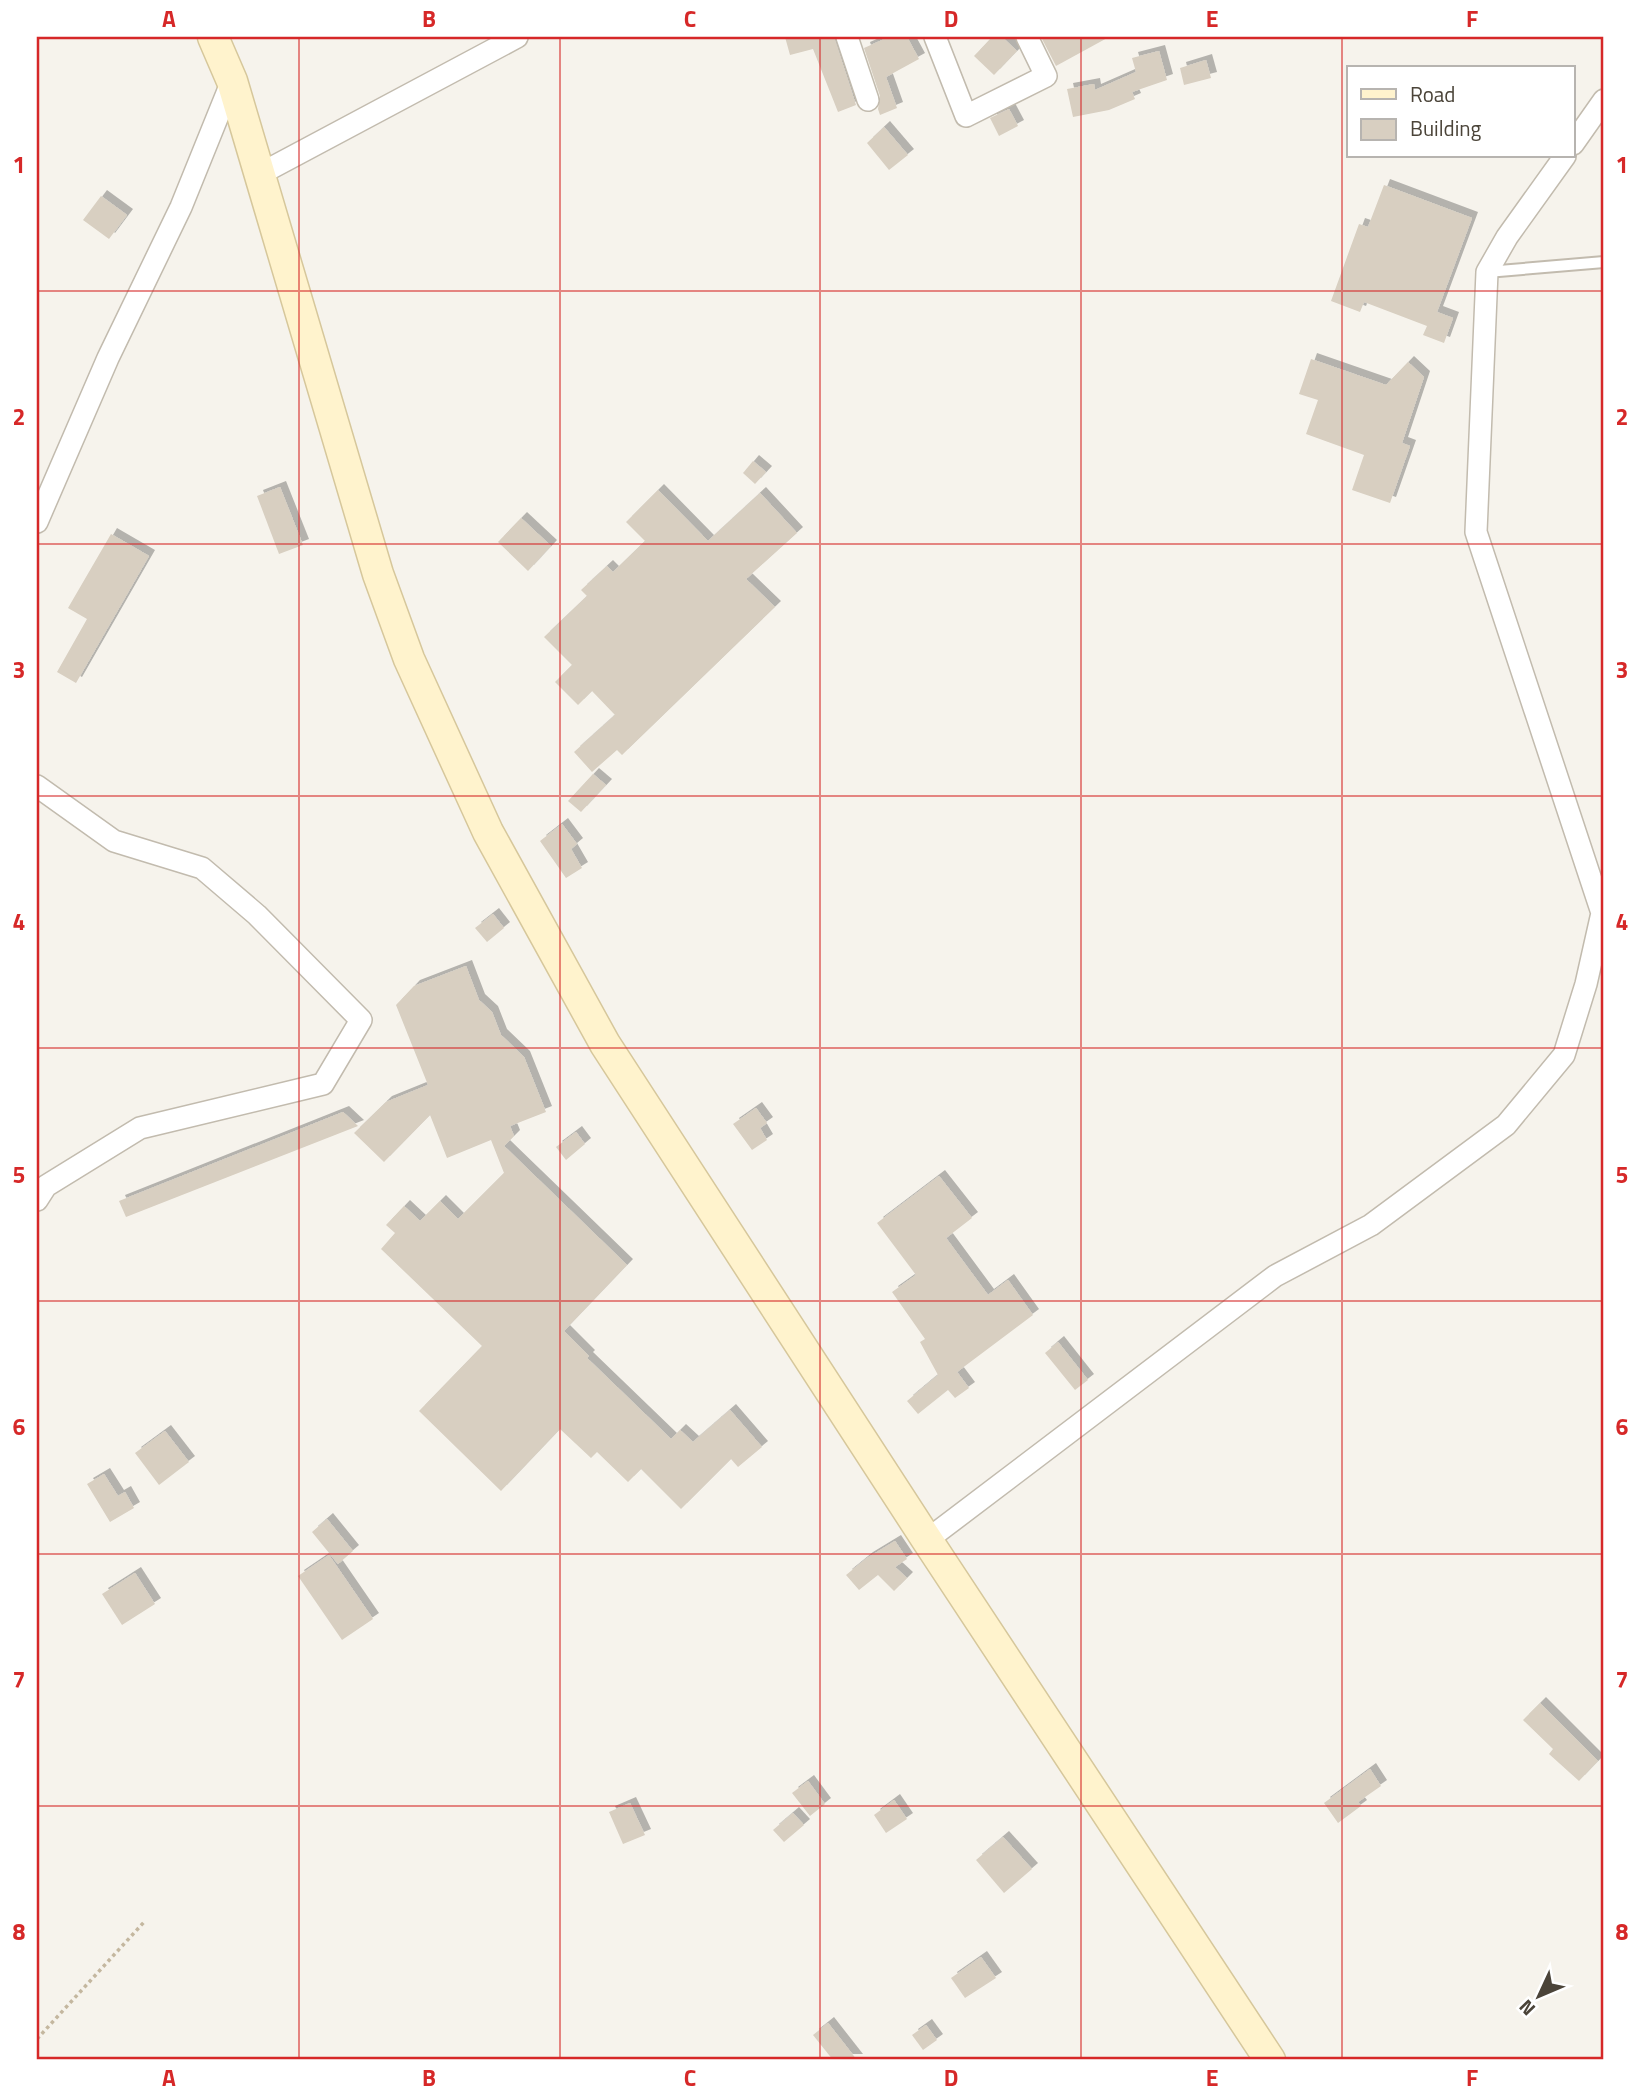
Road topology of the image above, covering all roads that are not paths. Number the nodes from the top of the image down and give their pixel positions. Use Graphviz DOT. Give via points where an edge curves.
graph roads {
  1 [pos="213,37"];
  2 [pos="517,37"];
  3 [pos="847,37"];
  4 [pos="934,37"];
  5 [pos="1027,37"];
  6 [pos="232,81"];
  7 [pos="868,100"];
  8 [pos="1604,100"];
  9 [pos="1574,143"];
  10 [pos="1564,158"];
  11 [pos="260,174"];
  12 [pos="1604,262"];
  13 [pos="1487,272"];
  14 [pos="37,522"];
  15 [pos="37,787"];
  16 [pos="37,1200"];
  17 [pos="927,1540"];
  18 [pos="1270,2060"];
  1 -- 6 [label="main road"];
  2 -- 11 [label="street"];
  3 -- 7 [label="street"];
  4 -- 5 [label="street" via="965,116 1046,76"];
  6 -- 11 [label="main road"];
  6 -- 14 [label="street" via="181,207 108,358"];
  8 -- 9 [label="street"];
  10 -- 13 [label="street"];
  11 -- 17 [label="main road" via="378,574 409,659 488,832 605,1044"];
  12 -- 13 [label="lane"];
  13 -- 17 [label="street" via="1476,532 1602,913 1564,1055 1506,1125 1371,1225 1275,1276"];
  15 -- 16 [label="street" via="114,841 202,868 257,915 361,1020 323,1084 140,1128 46,1186"];
  17 -- 18 [label="main road"];
}
